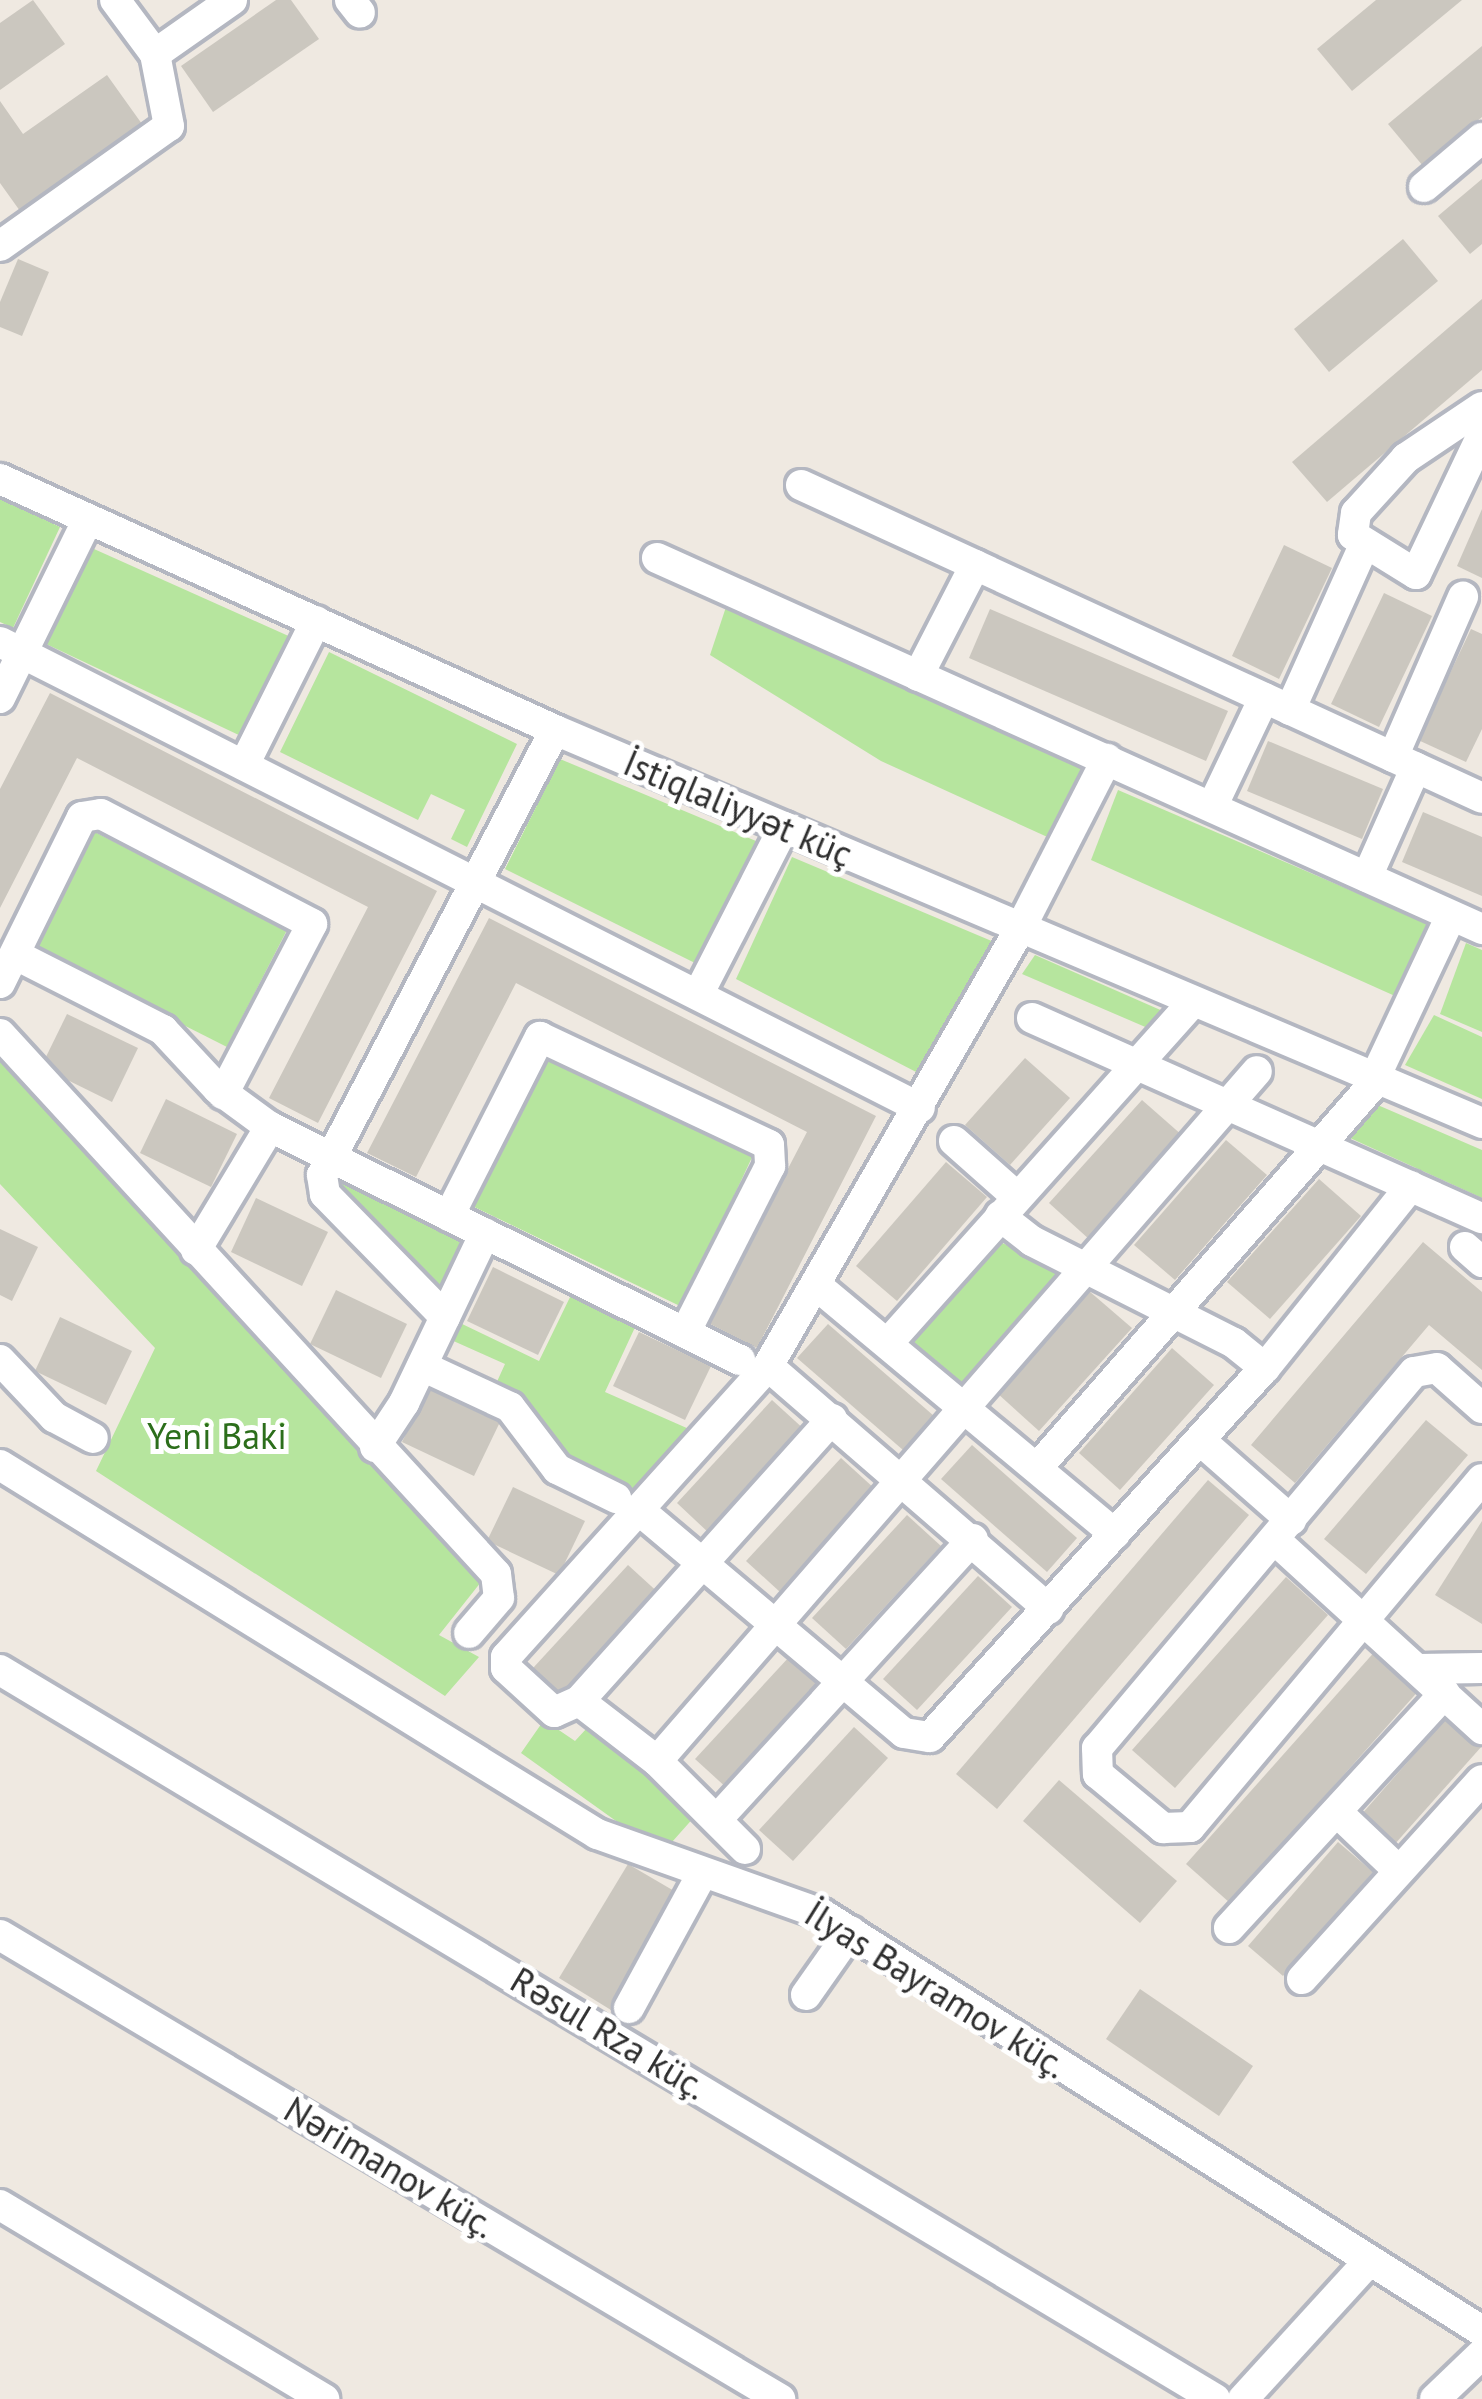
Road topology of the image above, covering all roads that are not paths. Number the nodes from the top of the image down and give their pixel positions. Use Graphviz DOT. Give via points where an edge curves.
graph roads {
  1 [pos="154,0"];
  2 [pos="232,0"];
  3 [pos="122,9"];
  4 [pos="155,54"];
  5 [pos="1482,138"];
  6 [pos="1424,187"];
  7 [pos="0,246"];
  8 [pos="1482,406"];
  9 [pos="1482,435"];
  10 [pos="0,479"];
  11 [pos="801,485"];
  12 [pos="88,519"];
  13 [pos="1365,543"];
  14 [pos="657,558"];
  15 [pos="975,566"];
  16 [pos="1416,574"];
  17 [pos="1473,602"];
  18 [pos="316,621"];
  19 [pos="11,648"];
  20 [pos="918,676"];
  21 [pos="0,698"];
  22 [pos="1277,704"];
  23 [pos="555,730"];
  24 [pos="1107,759"];
  25 [pos="1404,762"];
  26 [pos="244,765"];
  27 [pos="1482,797"];
  28 [pos="1212,807"];
  29 [pos="784,827"];
  30 [pos="1367,877"];
  31 [pos="479,882"];
  32 [pos="1451,916"];
  33 [pos="1021,927"];
  34 [pos="1482,929"];
  35 [pos="18,956"];
  36 [pos="0,983"];
  37 [pos="698,994"];
  38 [pos="1193,1003"];
  39 [pos="1031,1018"];
  40 [pos="0,1034"];
  41 [pos="1142,1064"];
  42 [pos="1257,1071"];
  43 [pos="1376,1079"];
  44 [pos="224,1094"];
  45 [pos="1228,1103"];
  46 [pos="920,1108"];
  47 [pos="1482,1124"];
  48 [pos="270,1127"];
  49 [pos="955,1141"];
  50 [pos="1320,1143"];
  51 [pos="330,1157"];
  52 [pos="1411,1186"];
  53 [pos="1009,1207"];
  54 [pos="448,1216"];
  55 [pos="1482,1218"];
  56 [pos="485,1234"];
  57 [pos="196,1250"];
  58 [pos="1083,1266"];
  59 [pos="816,1286"];
  60 [pos="1171,1312"];
  61 [pos="445,1317"];
  62 [pos="685,1333"];
  63 [pos="888,1343"];
  64 [pos="0,1360"];
  65 [pos="754,1363"];
  66 [pos="422,1366"];
  67 [pos="1265,1368"];
  68 [pos="963,1407"];
  69 [pos="1482,1408"];
  70 [pos="832,1419"];
  71 [pos="93,1438"];
  72 [pos="1201,1441"];
  73 [pos="375,1447"];
  74 [pos="0,1466"];
  75 [pos="1038,1467"];
  76 [pos="900,1477"];
  77 [pos="1482,1479"];
  78 [pos="627,1504"];
  79 [pos="1282,1530"];
  80 [pos="1115,1534"];
  81 [pos="973,1539"];
  82 [pos="703,1566"];
  83 [pos="1049,1609"];
  84 [pos="1365,1619"];
  85 [pos="770,1625"];
  86 [pos="469,1634"];
  87 [pos="1482,1668"];
  88 [pos="0,1670"];
  89 [pos="1419,1670"];
  90 [pos="844,1684"];
  91 [pos="1444,1693"];
  92 [pos="579,1702"];
  93 [pos="1482,1729"];
  94 [pos="657,1761"];
  95 [pos="1482,1780"];
  96 [pos="1337,1812"];
  97 [pos="720,1816"];
  98 [pos="745,1849"];
  99 [pos="1398,1870"];
  100 [pos="703,1874"];
  101 [pos="1229,1928"];
  102 [pos="851,1931"];
  103 [pos="0,1934"];
  104 [pos="1302,1979"];
  105 [pos="806,1995"];
  106 [pos="629,2008"];
  107 [pos="0,2205"];
  108 [pos="1368,2262"];
  109 [pos="1482,2331"];
  110 [pos="1482,2354"];
  111 [pos="324,2399"];
  112 [pos="780,2399"];
  113 [pos="1215,2399"];
  114 [pos="1244,2399"];
  115 [pos="1435,2399"];
  1 -- 3 [label="street"];
  2 -- 4 [label="street"];
  3 -- 4 [label="street"];
  4 -- 7 [label="street" via="169,125"];
  5 -- 6 [label="street"];
  8 -- 13 [label="street" via="1406,458 1356,513 1354,535"];
  9 -- 16 [label="street"];
  10 -- 12 [label="street, İstiqlaliyyət küç"];
  11 -- 15 [label="street"];
  12 -- 18 [label="street, İstiqlaliyyət küç"];
  12 -- 19 [label="street"];
  13 -- 16 [label="street"];
  13 -- 22 [label="street"];
  14 -- 20 [label="street"];
  15 -- 20 [label="street"];
  15 -- 22 [label="street"];
  16 -- 17 [label="street"];
  17 -- 25 [label="street"];
  18 -- 23 [label="street, İstiqlaliyyət küç"];
  18 -- 26 [label="street"];
  19 -- 21 [label="street"];
  19 -- 26 [label="street"];
  20 -- 24 [label="street"];
  22 -- 25 [label="street"];
  22 -- 28 [label="street"];
  23 -- 29 [label="street, İstiqlaliyyət küç"];
  23 -- 31 [label="street"];
  24 -- 28 [label="street"];
  24 -- 33 [label="street"];
  25 -- 27 [label="street"];
  25 -- 30 [label="street"];
  26 -- 31 [label="street"];
  28 -- 30 [label="street"];
  29 -- 33 [label="street, İstiqlaliyyət küç"];
  29 -- 37 [label="street"];
  30 -- 32 [label="street"];
  31 -- 37 [label="street"];
  31 -- 51 [label="street"];
  32 -- 34 [label="street"];
  32 -- 43 [label="street"];
  33 -- 38 [label="street, İstiqlaliyyət küç"];
  33 -- 46 [label="street"];
  35 -- 36 [label="street"];
  35 -- 44 [label="street" via="163,1030"];
  35 -- 44 [label="street" via="91,813 306,916 311,933"];
  37 -- 46 [label="street"];
  38 -- 41 [label="street"];
  38 -- 43 [label="street, İstiqlaliyyət küç"];
  39 -- 41 [label="street"];
  40 -- 57 [label="street"];
  41 -- 45 [label="street"];
  41 -- 53 [label="street"];
  42 -- 45 [label="street"];
  43 -- 47 [label="street, İstiqlaliyyət küç"];
  43 -- 50 [label="street"];
  44 -- 48 [label="street"];
  45 -- 50 [label="street"];
  45 -- 58 [label="street"];
  46 -- 59 [label="street"];
  48 -- 51 [label="street"];
  48 -- 57 [label="street"];
  49 -- 53 [label="street"];
  50 -- 52 [label="street"];
  50 -- 60 [label="street"];
  51 -- 54 [label="street"];
  51 -- 61 [label="street" via="325,1194"];
  52 -- 55 [label="street"];
  52 -- 67 [label="street"];
  53 -- 58 [label="street"];
  53 -- 63 [label="street"];
  54 -- 56 [label="street"];
  54 -- 62 [label="street" via="540,1037 769,1145 770,1166"];
  56 -- 61 [label="street"];
  56 -- 62 [label="street"];
  57 -- 73 [label="street"];
  58 -- 60 [label="street"];
  58 -- 68 [label="street"];
  59 -- 63 [label="street"];
  59 -- 65 [label="street"];
  60 -- 67 [label="street"];
  60 -- 75 [label="street"];
  61 -- 66 [label="street"];
  62 -- 65 [label="street"];
  63 -- 68 [label="street"];
  64 -- 71 [label="street" via="54,1417"];
  65 -- 70 [label="street"];
  65 -- 78 [label="street"];
  66 -- 73 [label="street"];
  66 -- 78 [label="street" via="509,1407 557,1469"];
  67 -- 72 [label="street"];
  68 -- 75 [label="street"];
  68 -- 76 [label="street"];
  69 -- 79 [label="street" via="1437,1368 1414,1372"];
  70 -- 76 [label="street"];
  70 -- 82 [label="street"];
  72 -- 79 [label="street"];
  72 -- 80 [label="street"];
  73 -- 86 [label="street" via="502,1585"];
  74 -- 100 [label="street, İlyas Bayramov küç." via="597,1834"];
  75 -- 80 [label="street"];
  76 -- 81 [label="street"];
  76 -- 85 [label="street"];
  77 -- 84 [label="street"];
  78 -- 82 [label="street"];
  78 -- 92 [label="street" via="506,1657 506,1668 554,1712"];
  79 -- 84 [label="street"];
  79 -- 84 [label="street" via="1096,1748 1098,1774 1163,1828 1190,1827"];
  80 -- 83 [label="street"];
  81 -- 83 [label="street"];
  81 -- 90 [label="street"];
  82 -- 85 [label="street"];
  82 -- 92 [label="street"];
  83 -- 90 [label="street" via="930,1738 904,1732"];
  84 -- 89 [label="street"];
  85 -- 90 [label="street"];
  85 -- 94 [label="street"];
  87 -- 89 [label="street"];
  88 -- 113 [label="street, Rəsul Rza küç."];
  89 -- 91 [label="street"];
  90 -- 97 [label="street"];
  91 -- 93 [label="street"];
  91 -- 96 [label="street"];
  92 -- 94 [label="street"];
  94 -- 97 [label="street"];
  95 -- 99 [label="street"];
  96 -- 99 [label="street"];
  96 -- 101 [label="street"];
  97 -- 98 [label="street"];
  99 -- 104 [label="street"];
  100 -- 102 [label="street, İlyas Bayramov küç." via="804,1905"];
  100 -- 106 [label="street"];
  102 -- 105 [label="street"];
  102 -- 108 [label="street, İlyas Bayramov küç."];
  103 -- 112 [label="street, Nərimanov küç."];
  107 -- 111 [label="street"];
  108 -- 109 [label="street, İlyas Bayramov küç."];
  108 -- 114 [label="street"];
  110 -- 115 [label="street"];
}
